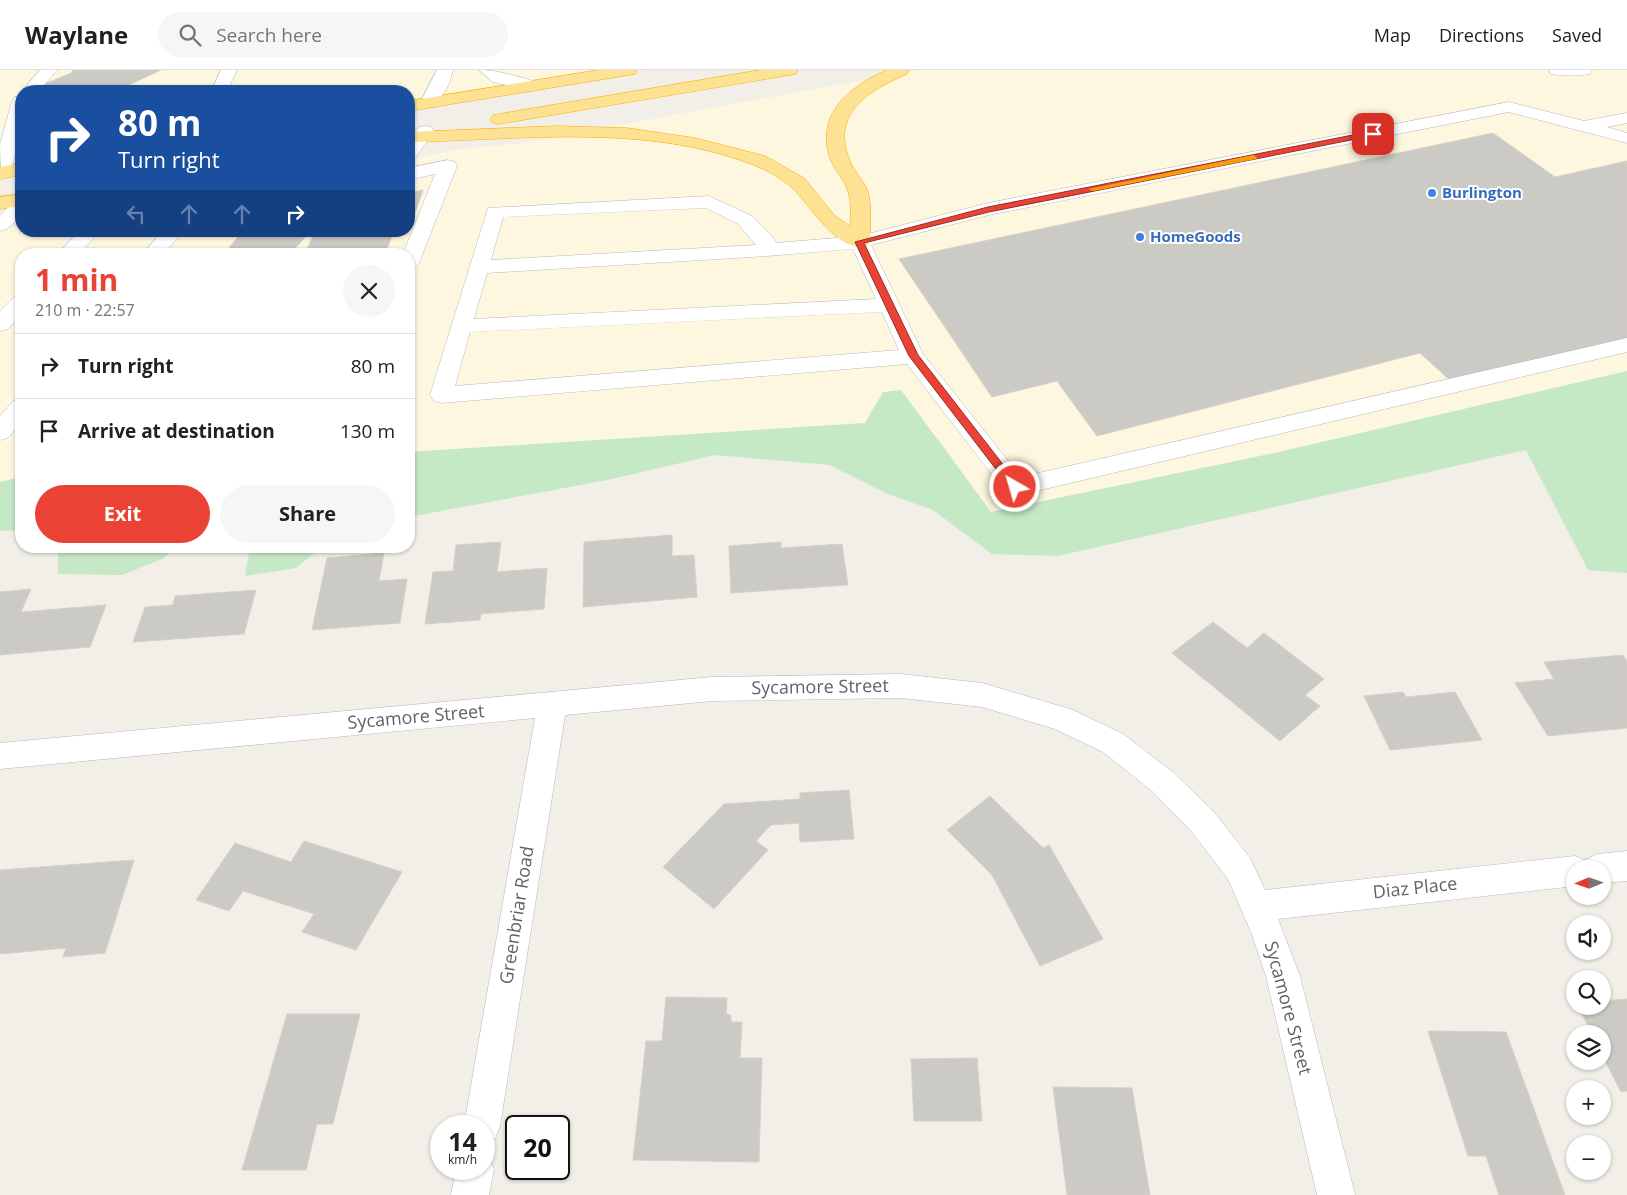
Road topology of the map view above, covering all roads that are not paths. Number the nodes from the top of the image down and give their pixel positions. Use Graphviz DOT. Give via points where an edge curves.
graph roads {
  1 [pos="49,70"];
  2 [pos="229,70"];
  3 [pos="445,70"];
  4 [pos="487,70"];
  5 [pos="629,70"];
  6 [pos="790,70"];
  7 [pos="901,70"];
  8 [pos="1557,70"];
  9 [pos="1584,70"];
  10 [pos="35,85"];
  11 [pos="223,85"];
  12 [pos="532,86"];
  13 [pos="429,103"];
  14 [pos="415,105"];
  15 [pos="1627,118"];
  16 [pos="1583,126"];
  17 [pos="416,135"];
  18 [pos="1627,138"];
  19 [pos="15,144"];
  20 [pos="15,170"];
  21 [pos="0,172"];
  22 [pos="415,173"];
  23 [pos="15,201"];
  24 [pos="0,203"];
  25 [pos="15,211"];
  26 [pos="0,225"];
  27 [pos="84,237"];
  28 [pos="168,237"];
  29 [pos="860,242"];
  30 [pos="74,248"];
  31 [pos="158,248"];
  32 [pos="415,248"];
  33 [pos="767,250"];
  34 [pos="479,267"];
  35 [pos="889,305"];
  36 [pos="15,308"];
  37 [pos="0,324"];
  38 [pos="461,326"];
  39 [pos="1627,345"];
  40 [pos="914,356"];
  41 [pos="15,414"];
  42 [pos="0,432"];
  43 [pos="552,704"];
  44 [pos="0,756"];
  45 [pos="1627,866"];
  46 [pos="1611,868"];
  47 [pos="1566,872"];
  48 [pos="1256,906"];
  49 [pos="484,1115"];
  50 [pos="473,1180"];
  51 [pos="470,1195"];
  52 [pos="1336,1195"];
  1 -- 10 [label="street"];
  2 -- 11 [label="street"];
  3 -- 13 [label="street"];
  4 -- 12 [label="street" via="499,78"];
  5 -- 12 [label="highway"];
  6 -- 17 [label="highway"];
  7 -- 29 [label="highway" via="874,81 847,103 836,123 834,142 841,163 859,194"];
  8 -- 9 [label="street"];
  12 -- 13 [label="highway"];
  13 -- 14 [label="highway"];
  15 -- 16 [label="street"];
  16 -- 18 [label="street"];
  16 -- 29 [label="street" via="1509,107 997,208"];
  17 -- 29 [label="highway" via="556,131 627,133 695,144 758,160 797,182 828,220"];
  19 -- 21 [label="street"];
  20 -- 21 [label="highway"];
  22 -- 32 [label="street" via="448,166"];
  23 -- 24 [label="highway"];
  25 -- 26 [label="street"];
  27 -- 30 [label="street"];
  28 -- 31 [label="street"];
  29 -- 33 [label="street"];
  29 -- 35 [label="street"];
  33 -- 34 [label="street"];
  33 -- 34 [label="street" via="765,240 745,220 709,202 495,212"];
  34 -- 38 [label="street"];
  35 -- 38 [label="street"];
  35 -- 40 [label="street"];
  36 -- 37 [label="street"];
  38 -- 40 [label="street" via="441,395"];
  39 -- 40 [label="street" via="1015,487"];
  41 -- 42 [label="street"];
  43 -- 44 [label="street, Sycamore Street"];
  43 -- 48 [label="street, Sycamore Street" via="712,689 901,686 982,696 1009,703 1062,719 1113,744 1163,782 1203,822 1240,868"];
  43 -- 49 [label="street, Greenbriar Road"];
  45 -- 46 [label="street"];
  47 -- 48 [label="street, Diaz Place"];
  48 -- 52 [label="street, Sycamore Street" via="1283,976"];
  50 -- 51 [label="street"];
}
